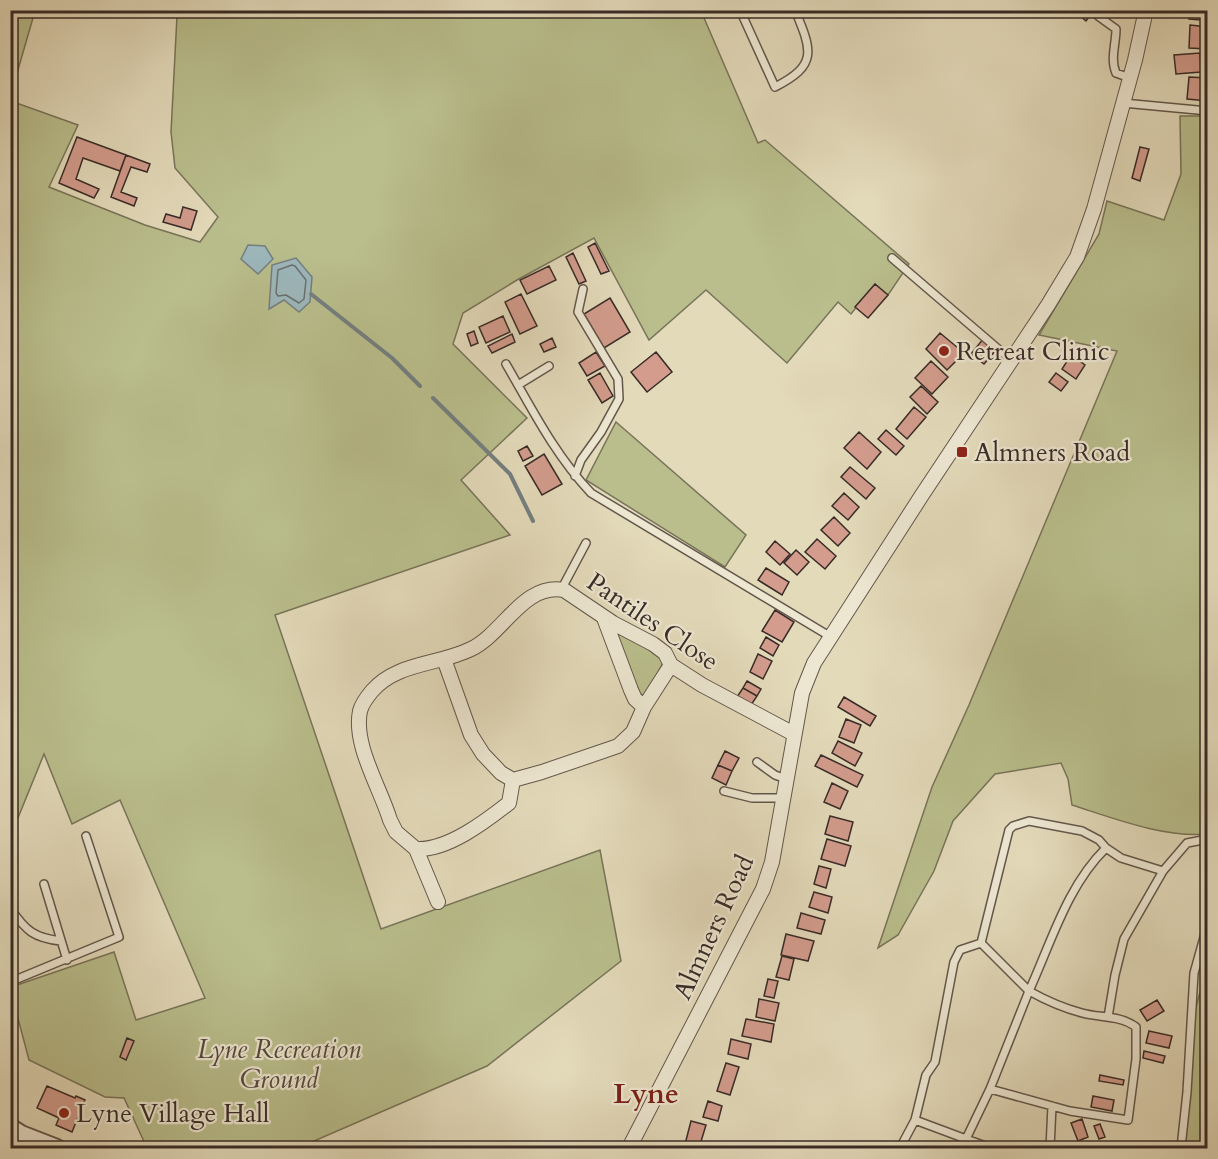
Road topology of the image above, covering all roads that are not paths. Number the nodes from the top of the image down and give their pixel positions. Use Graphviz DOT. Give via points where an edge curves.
graph roads {
  1 [pos="740,10"];
  2 [pos="795,10"];
  3 [pos="1146,10"];
  4 [pos="1098,16"];
  5 [pos="1130,78"];
  6 [pos="1123,103"];
  7 [pos="1208,111"];
  8 [pos="892,258"];
  9 [pos="583,289"];
  10 [pos="1011,360"];
  11 [pos="506,364"];
  12 [pos="549,366"];
  13 [pos="518,385"];
  14 [pos="575,476"];
  15 [pos="586,543"];
  16 [pos="561,590"];
  17 [pos="604,618"];
  18 [pos="831,637"];
  19 [pos="444,658"];
  20 [pos="671,665"];
  21 [pos="644,707"];
  22 [pos="794,734"];
  23 [pos="757,762"];
  24 [pos="507,776"];
  25 [pos="786,779"];
  26 [pos="724,791"];
  27 [pos="783,798"];
  28 [pos="86,837"];
  29 [pos="1208,839"];
  30 [pos="1106,848"];
  31 [pos="417,849"];
  32 [pos="1163,871"];
  33 [pos="44,884"];
  34 [pos="438,902"];
  35 [pos="10,908"];
  36 [pos="1208,923"];
  37 [pos="61,942"];
  38 [pos="981,943"];
  39 [pos="67,960"];
  40 [pos="10,982"];
  41 [pos="1029,991"];
  42 [pos="1108,1017"];
  43 [pos="990,1089"];
  44 [pos="1052,1106"];
  45 [pos="915,1120"];
  46 [pos="10,1127"];
  47 [pos="966,1139"];
  48 [pos="57,1149"];
  49 [pos="629,1149"];
  50 [pos="900,1149"];
  51 [pos="961,1149"];
  52 [pos="991,1149"];
  53 [pos="1050,1149"];
  54 [pos="1181,1149"];
  1 -- 2 [label="lane" via="776,87 800,72 807,61 805,34"];
  3 -- 5 [label="street, Almners Road"];
  4 -- 5 [label="lane" via="1116,29 1112,64 1116,73"];
  5 -- 6 [label="street, Almners Road"];
  6 -- 7 [label="lane"];
  6 -- 10 [label="street, Almners Road" via="1077,256"];
  8 -- 10 [label="lane"];
  9 -- 14 [label="lane" via="578,312 618,379 620,399"];
  10 -- 18 [label="street, Almners Road"];
  11 -- 13 [label="lane"];
  12 -- 13 [label="lane"];
  13 -- 14 [label="lane"];
  14 -- 18 [label="lane" via="591,493"];
  15 -- 16 [label="lane"];
  16 -- 17 [label="street, Pantiles Close"];
  16 -- 19 [label="street, Pantiles Close" via="537,594 515,609 478,645"];
  17 -- 20 [label="street, Pantiles Close" via="653,644 665,653"];
  17 -- 21 [label="street" via="635,699"];
  18 -- 22 [label="street, Almners Road" via="814,663 802,693"];
  19 -- 24 [label="street" via="471,735 483,754"];
  19 -- 31 [label="street, Pantiles Close" via="398,671 383,680 360,710 360,738 396,832"];
  20 -- 21 [label="street"];
  20 -- 22 [label="street, Pantiles Close"];
  21 -- 24 [label="street" via="633,732 618,746 542,772"];
  22 -- 25 [label="street, Almners Road"];
  23 -- 25 [label="lane"];
  24 -- 31 [label="street" via="509,803 483,823 435,848"];
  25 -- 27 [label="street, Almners Road"];
  26 -- 27 [label="lane" via="752,798"];
  27 -- 49 [label="street, Almners Road" via="763,889"];
  28 -- 39 [label="lane" via="119,938"];
  29 -- 32 [label="lane" via="1187,843"];
  30 -- 32 [label="lane" via="1121,858"];
  30 -- 38 [label="lane" via="1100,840 1082,831 1029,821 1013,826"];
  30 -- 41 [label="lane" via="1077,883"];
  31 -- 34 [label="street"];
  32 -- 42 [label="lane" via="1124,939"];
  33 -- 37 [label="lane"];
  35 -- 37 [label="lane" via="31,933"];
  36 -- 54 [label="lane" via="1194,973"];
  37 -- 39 [label="lane"];
  38 -- 41 [label="lane"];
  38 -- 45 [label="lane" via="960,950 954,962 935,1062 926,1075"];
  39 -- 40 [label="lane"];
  41 -- 42 [label="lane" via="1057,1006"];
  41 -- 43 [label="lane"];
  42 -- 44 [label="lane" via="1136,1027 1128,1120"];
  43 -- 44 [label="lane"];
  43 -- 47 [label="lane"];
  44 -- 53 [label="lane"];
  45 -- 47 [label="lane"];
  45 -- 50 [label="lane"];
  46 -- 48 [label="street"];
  47 -- 51 [label="lane"];
  47 -- 52 [label="lane"];
}
